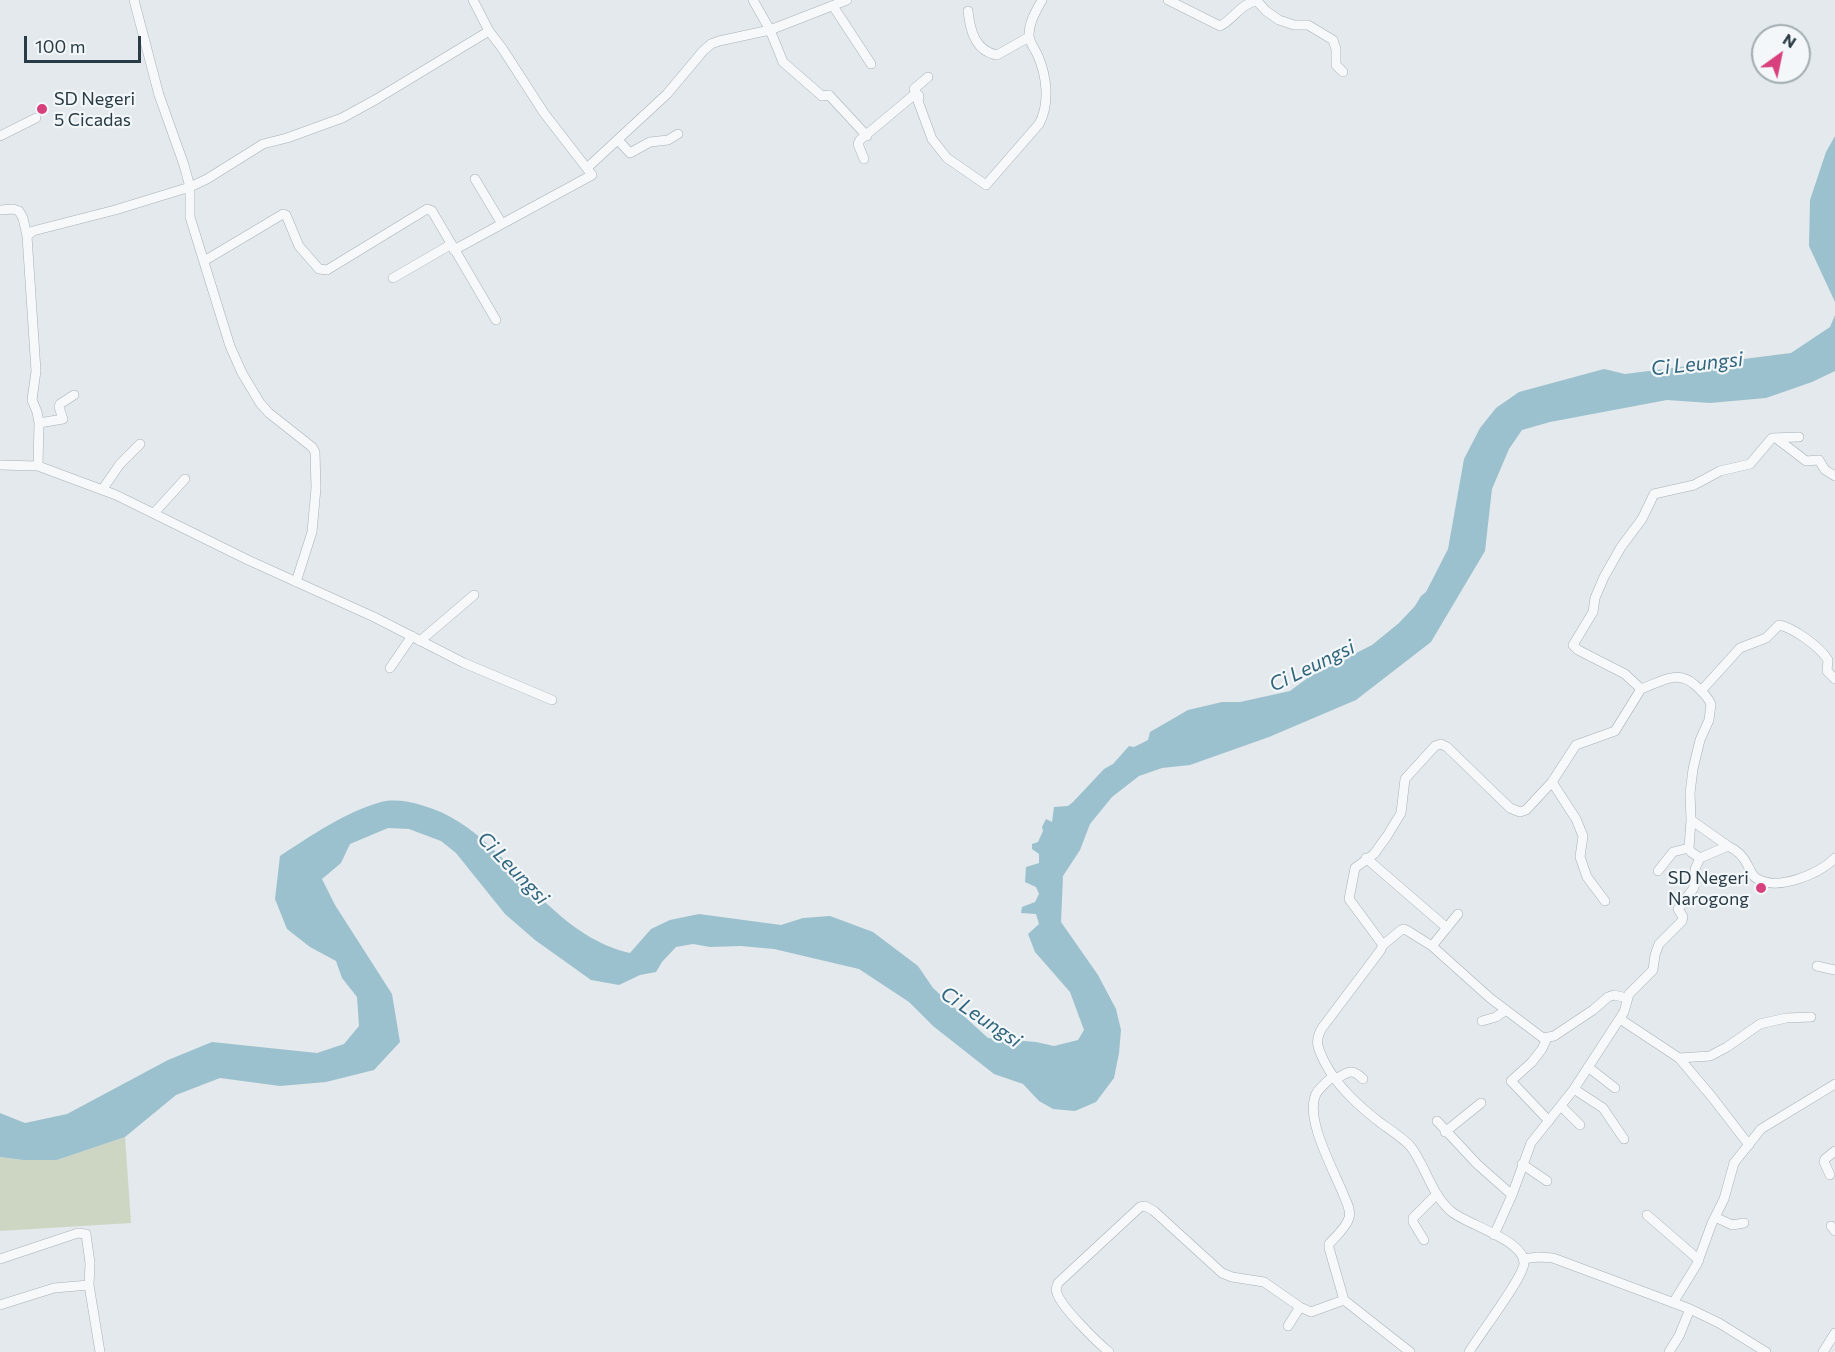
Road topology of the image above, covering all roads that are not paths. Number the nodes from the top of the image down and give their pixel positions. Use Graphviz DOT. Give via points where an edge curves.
graph roads {
  1 [pos="134,0"];
  2 [pos="473,0"];
  3 [pos="753,0"];
  4 [pos="847,0"];
  5 [pos="1042,0"];
  6 [pos="1168,0"];
  7 [pos="829,4"];
  8 [pos="968,11"];
  9 [pos="770,30"];
  10 [pos="489,31"];
  11 [pos="1029,37"];
  12 [pos="871,64"];
  13 [pos="1343,72"];
  14 [pos="928,77"];
  15 [pos="916,93"];
  16 [pos="36,118"];
  17 [pos="678,134"];
  18 [pos="0,136"];
  19 [pos="867,136"];
  20 [pos="618,140"];
  21 [pos="864,159"];
  22 [pos="587,168"];
  23 [pos="475,178"];
  24 [pos="190,187"];
  25 [pos="0,210"];
  26 [pos="502,224"];
  27 [pos="27,236"];
  28 [pos="452,247"];
  29 [pos="204,261"];
  30 [pos="393,278"];
  31 [pos="496,320"];
  32 [pos="74,396"];
  33 [pos="39,423"];
  34 [pos="1799,437"];
  35 [pos="1776,438"];
  36 [pos="140,444"];
  37 [pos="0,465"];
  38 [pos="38,466"];
  39 [pos="1835,476"];
  40 [pos="185,479"];
  41 [pos="102,490"];
  42 [pos="154,513"];
  43 [pos="296,582"];
  44 [pos="474,595"];
  45 [pos="416,639"];
  46 [pos="390,668"];
  47 [pos="1835,679"];
  48 [pos="1641,689"];
  49 [pos="1701,691"];
  50 [pos="552,700"];
  51 [pos="1552,782"];
  52 [pos="1691,820"];
  53 [pos="1728,846"];
  54 [pos="1689,848"];
  55 [pos="1366,858"];
  56 [pos="1700,858"];
  57 [pos="1835,858"];
  58 [pos="1658,871"];
  59 [pos="1605,901"];
  60 [pos="1458,914"];
  61 [pos="1447,928"];
  62 [pos="1383,945"];
  63 [pos="1432,946"];
  64 [pos="1817,966"];
  65 [pos="1835,970"];
  66 [pos="1626,998"];
  67 [pos="1506,1010"];
  68 [pos="1811,1017"];
  69 [pos="1620,1018"];
  70 [pos="1482,1021"];
  71 [pos="1547,1038"];
  72 [pos="1679,1058"];
  73 [pos="1587,1067"];
  74 [pos="1333,1078"];
  75 [pos="1363,1079"];
  76 [pos="1835,1084"];
  77 [pos="1615,1088"];
  78 [pos="1574,1089"];
  79 [pos="1481,1103"];
  80 [pos="1562,1106"];
  81 [pos="1437,1121"];
  82 [pos="1549,1121"];
  83 [pos="1580,1125"];
  84 [pos="1445,1132"];
  85 [pos="1624,1139"];
  86 [pos="1749,1145"];
  87 [pos="1835,1151"];
  88 [pos="1522,1164"];
  89 [pos="1830,1175"];
  90 [pos="1547,1181"];
  91 [pos="1437,1194"];
  92 [pos="1512,1195"];
  93 [pos="1647,1215"];
  94 [pos="1715,1217"];
  95 [pos="1744,1223"];
  96 [pos="1494,1234"];
  97 [pos="1424,1240"];
  98 [pos="0,1259"];
  99 [pos="1524,1259"];
  100 [pos="1699,1260"];
  101 [pos="89,1285"];
  102 [pos="1344,1300"];
  103 [pos="1673,1303"];
  104 [pos="0,1305"];
  105 [pos="1300,1307"];
  106 [pos="1690,1309"];
  107 [pos="1288,1326"];
  108 [pos="1835,1333"];
  109 [pos="100,1352"];
  110 [pos="1108,1352"];
  111 [pos="1410,1352"];
  112 [pos="1469,1352"];
  113 [pos="1669,1352"];
  114 [pos="1766,1352"];
  115 [pos="1823,1352"];
  1 -- 24 [label="street" via="159,94"];
  2 -- 10 [label="street"];
  3 -- 9 [label="street"];
  4 -- 7 [label="street"];
  5 -- 11 [label="street" via="1032,19"];
  6 -- 13 [label="street" via="1220,26 1257,1 1279,20 1308,25 1333,40 1336,65"];
  7 -- 9 [label="street"];
  7 -- 12 [label="street"];
  8 -- 11 [label="street" via="977,44 993,54"];
  9 -- 19 [label="street" via="783,63 822,96 829,95"];
  9 -- 20 [label="street" via="711,44 667,94"];
  10 -- 22 [label="street"];
  10 -- 24 [label="street" via="342,118 263,144"];
  11 -- 15 [label="street" via="1041,65 1045,113 986,185 947,158 932,139"];
  14 -- 15 [label="street" via="914,89"];
  15 -- 19 [label="street"];
  16 -- 18 [label="street"];
  17 -- 20 [label="street" via="630,153"];
  19 -- 21 [label="street" via="858,144"];
  20 -- 22 [label="street"];
  22 -- 26 [label="street" via="592,175"];
  23 -- 26 [label="street"];
  24 -- 27 [label="street" via="33,231"];
  24 -- 29 [label="street" via="190,217"];
  25 -- 27 [label="street" via="19,211"];
  26 -- 28 [label="street"];
  27 -- 33 [label="street" via="36,371 32,400"];
  28 -- 29 [label="street" via="432,211 427,209 321,270 299,246 283,214"];
  28 -- 30 [label="street"];
  28 -- 31 [label="street"];
  29 -- 43 [label="street" via="230,346 250,388 269,413 315,452 312,532"];
  32 -- 33 [label="street" via="59,407 63,419"];
  33 -- 38 [label="street"];
  34 -- 35 [label="street"];
  35 -- 39 [label="street" via="1806,461 1819,460"];
  35 -- 48 [label="street" via="1770,439 1750,464 1720,471 1694,485 1654,494 1604,577 1591,617 1573,645 1625,674"];
  36 -- 41 [label="street"];
  37 -- 38 [label="street"];
  38 -- 41 [label="street"];
  40 -- 42 [label="street"];
  41 -- 42 [label="street"];
  42 -- 43 [label="street"];
  43 -- 45 [label="street"];
  44 -- 45 [label="street"];
  45 -- 46 [label="street"];
  45 -- 50 [label="street"];
  47 -- 49 [label="street" via="1827,671 1828,660 1823,652 1779,625 1766,638 1740,648"];
  48 -- 49 [label="street" via="1679,676"];
  48 -- 51 [label="street" via="1615,731 1576,745"];
  49 -- 52 [label="street" via="1712,708 1693,769"];
  51 -- 55 [label="street" via="1520,813 1448,747 1434,746 1408,774 1401,813 1377,850"];
  51 -- 59 [label="street" via="1583,836 1580,857 1587,878"];
  52 -- 53 [label="street"];
  52 -- 54 [label="street"];
  53 -- 56 [label="street"];
  53 -- 57 [label="street" via="1737,850 1756,878 1767,882 1800,879"];
  54 -- 56 [label="street"];
  54 -- 58 [label="street" via="1673,852"];
  55 -- 61 [label="street"];
  55 -- 62 [label="street" via="1354,868 1349,899"];
  56 -- 66 [label="street" via="1693,889 1678,909 1682,921 1659,944 1653,970"];
  60 -- 61 [label="street"];
  61 -- 63 [label="street"];
  62 -- 63 [label="street" via="1404,929"];
  62 -- 74 [label="street" via="1316,1039"];
  63 -- 67 [label="street"];
  64 -- 65 [label="street"];
  66 -- 69 [label="street"];
  66 -- 71 [label="street" via="1608,997"];
  67 -- 70 [label="street"];
  67 -- 71 [label="street"];
  68 -- 72 [label="street" via="1760,1024 1710,1056"];
  69 -- 72 [label="street"];
  69 -- 73 [label="street"];
  71 -- 82 [label="street" via="1532,1062 1511,1081"];
  72 -- 86 [label="street"];
  73 -- 77 [label="street"];
  73 -- 78 [label="street"];
  74 -- 75 [label="street" via="1351,1071"];
  74 -- 91 [label="street" via="1368,1113 1410,1146"];
  74 -- 102 [label="street" via="1317,1092 1315,1115 1323,1151 1349,1208 1347,1222 1329,1244"];
  76 -- 86 [label="street" via="1761,1129"];
  78 -- 80 [label="street"];
  78 -- 85 [label="street" via="1603,1108"];
  79 -- 84 [label="street"];
  80 -- 82 [label="street"];
  80 -- 83 [label="street"];
  81 -- 84 [label="street"];
  82 -- 88 [label="street" via="1531,1143"];
  84 -- 92 [label="street"];
  86 -- 94 [label="street" via="1734,1163"];
  87 -- 89 [label="street" via="1824,1162"];
  88 -- 90 [label="street"];
  88 -- 92 [label="street"];
  91 -- 96 [label="street" via="1453,1213"];
  91 -- 97 [label="street" via="1413,1218"];
  92 -- 96 [label="street"];
  93 -- 100 [label="street"];
  94 -- 95 [label="street" via="1732,1225"];
  94 -- 100 [label="street"];
  96 -- 99 [label="street" via="1511,1243"];
  98 -- 101 [label="street" via="82,1232 88,1237"];
  99 -- 103 [label="street" via="1553,1258"];
  99 -- 112 [label="street" via="1518,1280"];
  100 -- 103 [label="street"];
  101 -- 104 [label="street" via="54,1288"];
  101 -- 109 [label="street"];
  102 -- 105 [label="street" via="1318,1311"];
  102 -- 111 [label="street"];
  103 -- 106 [label="street"];
  105 -- 107 [label="street"];
  105 -- 110 [label="street" via="1264,1282 1222,1273 1144,1206 1056,1288 1061,1300"];
  106 -- 113 [label="street"];
  106 -- 114 [label="street"];
  108 -- 115 [label="street"];
}
